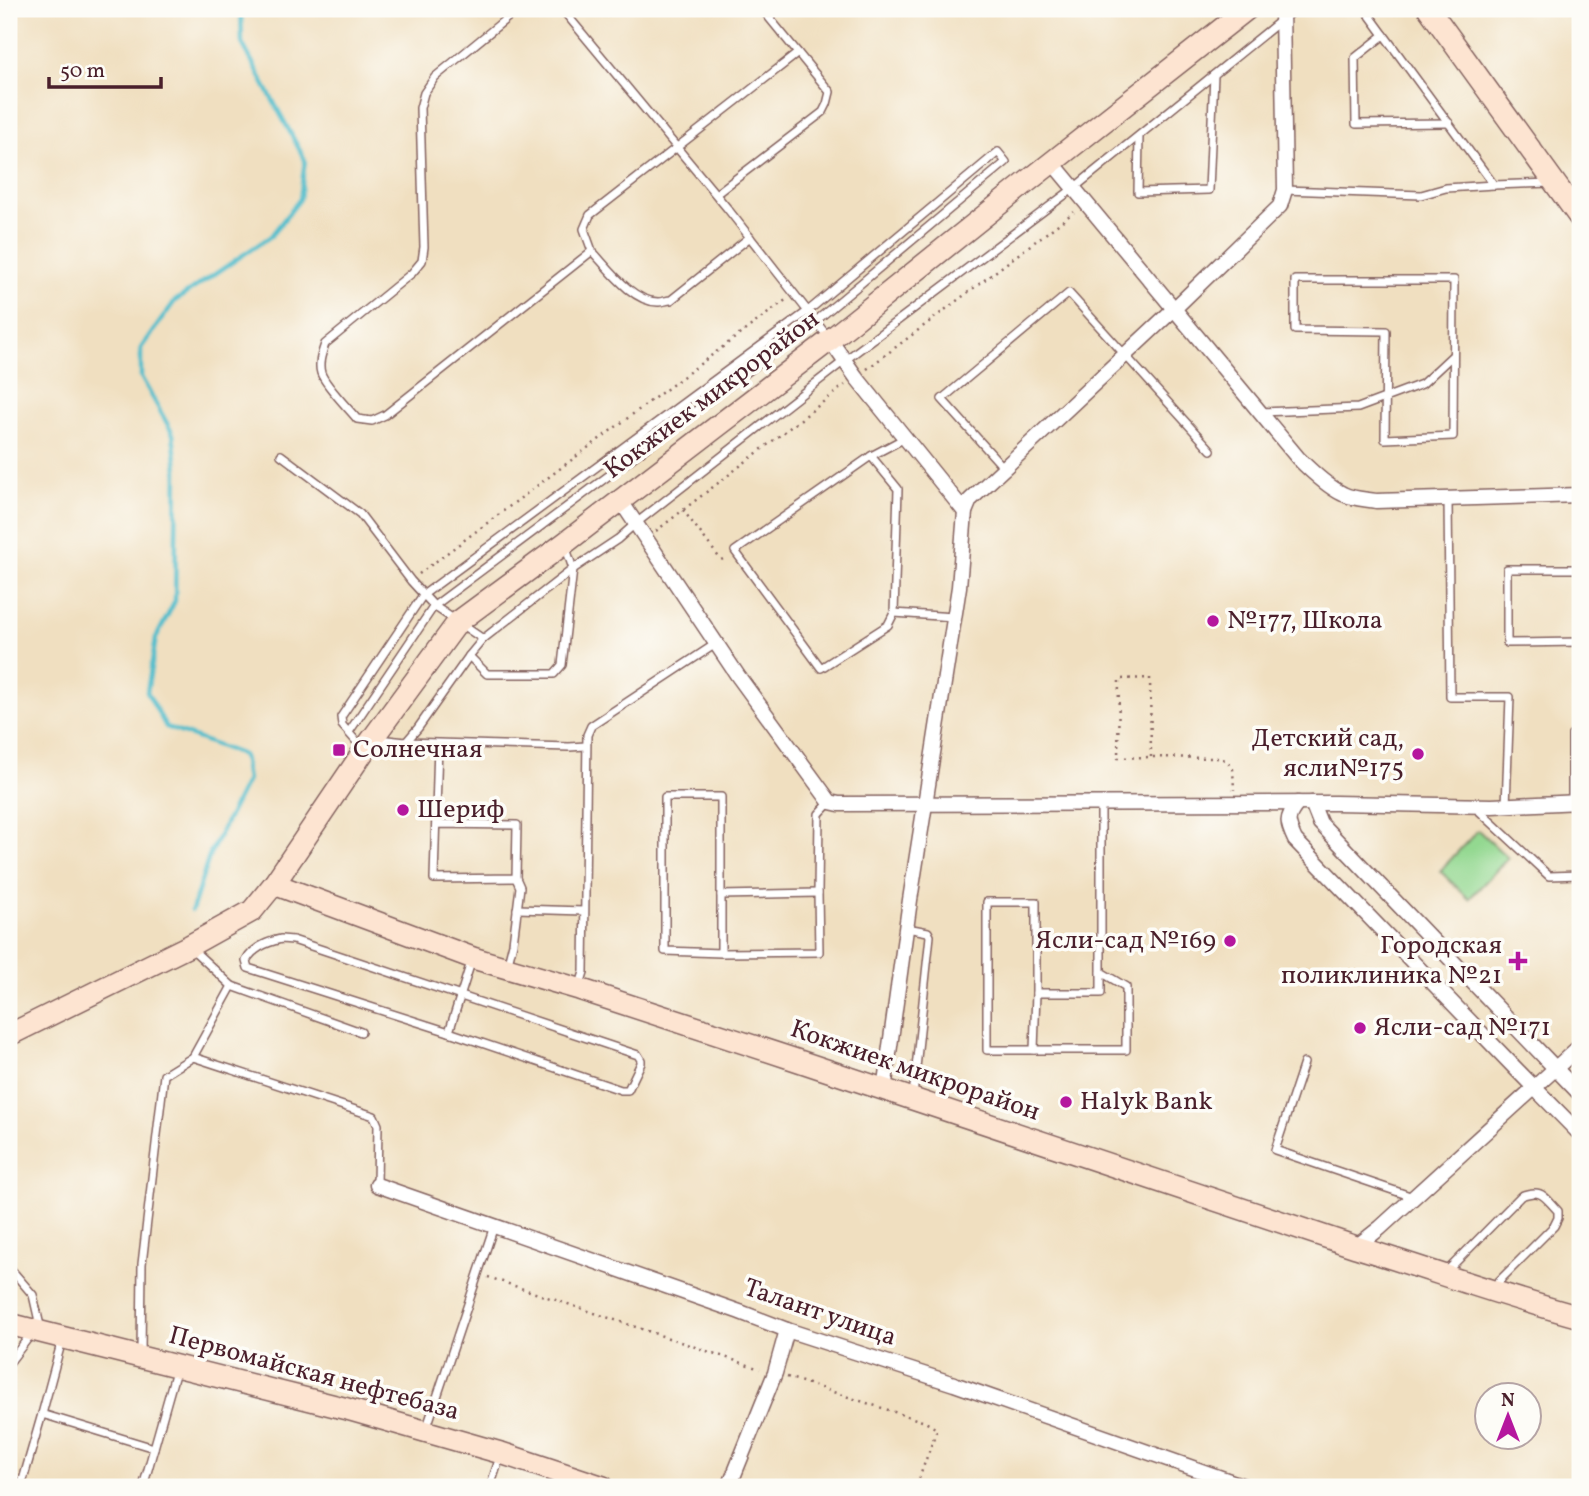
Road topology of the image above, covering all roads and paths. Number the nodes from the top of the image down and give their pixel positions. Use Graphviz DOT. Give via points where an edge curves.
graph roads {
  1 [pos="518,9"];
  2 [pos="562,9"];
  3 [pos="762,9"];
  4 [pos="1247,9"];
  5 [pos="1294,9"];
  6 [pos="1364,9"];
  7 [pos="1429,9"];
  8 [pos="1282,14"];
  9 [pos="1384,35"];
  10 [pos="799,53"];
  11 [pos="1214,75"];
  12 [pos="1448,123"];
  13 [pos="1139,136"];
  14 [pos="677,148"];
  15 [pos="1052,162"];
  16 [pos="1554,183"];
  17 [pos="1494,184"];
  18 [pos="1074,188"];
  19 [pos="1285,190"];
  20 [pos="716,194"];
  21 [pos="1580,218"];
  22 [pos="750,237"];
  23 [pos="592,251"];
  24 [pos="794,294"];
  25 [pos="1174,309"];
  26 [pos="807,311"];
  27 [pos="817,320"];
  28 [pos="830,340"];
  29 [pos="1124,354"];
  30 [pos="1453,355"];
  31 [pos="844,361"];
  32 [pos="1386,397"];
  33 [pos="1259,412"];
  34 [pos="905,438"];
  35 [pos="1211,450"];
  36 [pos="281,455"];
  37 [pos="871,456"];
  38 [pos="1004,468"];
  39 [pos="1580,495"];
  40 [pos="1448,499"];
  41 [pos="620,500"];
  42 [pos="683,510"];
  43 [pos="965,512"];
  44 [pos="635,524"];
  45 [pos="565,542"];
  46 [pos="735,551"];
  47 [pos="573,569"];
  48 [pos="1580,569"];
  49 [pos="411,580"];
  50 [pos="423,595"];
  51 [pos="433,606"];
  52 [pos="894,612"];
  53 [pos="954,617"];
  54 [pos="458,622"];
  55 [pos="483,639"];
  56 [pos="1580,642"];
  57 [pos="716,643"];
  58 [pos="469,656"];
  59 [pos="349,732"];
  60 [pos="1580,735"];
  61 [pos="406,742"];
  62 [pos="369,744"];
  63 [pos="438,744"];
  64 [pos="586,746"];
  65 [pos="1151,757"];
  66 [pos="830,802"];
  67 [pos="1576,802"];
  68 [pos="1234,803"];
  69 [pos="1305,803"];
  70 [pos="925,804"];
  71 [pos="1101,804"];
  72 [pos="1473,806"];
  73 [pos="1506,806"];
  74 [pos="436,824"];
  75 [pos="1580,875"];
  76 [pos="516,878"];
  77 [pos="274,884"];
  78 [pos="818,893"];
  79 [pos="721,895"];
  80 [pos="517,909"];
  81 [pos="584,911"];
  82 [pos="906,928"];
  83 [pos="189,946"];
  84 [pos="721,953"];
  85 [pos="472,958"];
  86 [pos="507,968"];
  87 [pos="1101,972"];
  88 [pos="232,986"];
  89 [pos="579,989"];
  90 [pos="1036,993"];
  91 [pos="459,995"];
  92 [pos="361,1032"];
  93 [pos="449,1032"];
  94 [pos="9,1035"];
  95 [pos="1580,1046"];
  96 [pos="1034,1050"];
  97 [pos="193,1057"];
  98 [pos="1304,1063"];
  99 [pos="1555,1069"];
  100 [pos="1534,1088"];
  101 [pos="884,1090"];
  102 [pos="1580,1094"];
  103 [pos="913,1100"];
  104 [pos="1580,1134"];
  105 [pos="377,1185"];
  106 [pos="1414,1197"];
  107 [pos="494,1225"];
  108 [pos="1356,1247"];
  109 [pos="9,1267"];
  110 [pos="478,1274"];
  111 [pos="1444,1274"];
  112 [pos="1490,1290"];
  113 [pos="1578,1314"];
  114 [pos="9,1324"];
  115 [pos="787,1330"];
  116 [pos="46,1334"];
  117 [pos="141,1358"];
  118 [pos="9,1363"];
  119 [pos="177,1366"];
  120 [pos="775,1373"];
  121 [pos="43,1414"];
  122 [pos="426,1431"];
  123 [pos="154,1448"];
  124 [pos="501,1453"];
  125 [pos="21,1487"];
  126 [pos="144,1487"];
  127 [pos="490,1487"];
  128 [pos="603,1487"];
  129 [pos="729,1487"];
  130 [pos="916,1487"];
  131 [pos="1247,1487"];
  1 -- 23 [label="lane" via="435,77 424,93 420,108 422,261 326,344 320,371 357,419 372,421"];
  2 -- 14 [label="lane"];
  3 -- 10 [label="lane"];
  4 -- 15 [label="street, Кокжиек микрорайон"];
  5 -- 8 [label="lane"];
  6 -- 9 [label="lane"];
  7 -- 16 [label="street"];
  8 -- 11 [label="lane"];
  8 -- 19 [label="street"];
  9 -- 12 [label="lane"];
  9 -- 12 [label="lane" via="1355,58 1356,124"];
  10 -- 14 [label="lane"];
  10 -- 20 [label="lane" via="830,92 827,104"];
  11 -- 13 [label="lane"];
  11 -- 13 [label="lane" via="1209,190 1138,192"];
  12 -- 17 [label="lane"];
  13 -- 18 [label="lane"];
  14 -- 20 [label="lane"];
  14 -- 23 [label="lane" via="590,215 584,229"];
  15 -- 18 [label="street"];
  15 -- 28 [label="street, Кокжиек микрорайон"];
  16 -- 17 [label="lane"];
  16 -- 21 [label="street"];
  17 -- 19 [label="lane" via="1421,195"];
  18 -- 25 [label="street"];
  18 -- 31 [label="lane"];
  19 -- 25 [label="street" via="1280,206"];
  20 -- 22 [label="lane"];
  22 -- 23 [label="lane" via="671,300 658,303 627,288"];
  22 -- 24 [label="lane"];
  24 -- 26 [label="lane"];
  24 -- 49 [label="path"];
  25 -- 29 [label="street"];
  25 -- 33 [label="street"];
  26 -- 27 [label="lane"];
  26 -- 27 [label="lane" via="998,152 1006,162"];
  26 -- 50 [label="lane"];
  27 -- 28 [label="lane"];
  27 -- 51 [label="lane"];
  28 -- 31 [label="street"];
  28 -- 41 [label="street, Кокжиек микрорайон"];
  29 -- 35 [label="lane"];
  29 -- 38 [label="street"];
  29 -- 38 [label="lane" via="1069,293 942,399"];
  30 -- 32 [label="lane" via="1422,384"];
  30 -- 32 [label="lane" via="1453,436 1385,439"];
  30 -- 32 [label="lane" via="1454,280 1295,280 1295,330 1386,331"];
  31 -- 34 [label="street"];
  31 -- 44 [label="lane"];
  32 -- 33 [label="lane" via="1358,408"];
  33 -- 40 [label="street" via="1311,472 1343,494 1376,500"];
  34 -- 37 [label="lane"];
  34 -- 43 [label="street"];
  36 -- 49 [label="lane" via="360,514"];
  37 -- 46 [label="lane"];
  37 -- 52 [label="lane" via="898,489"];
  38 -- 43 [label="street" via="970,500"];
  39 -- 40 [label="street"];
  40 -- 73 [label="lane" via="1450,696 1510,696"];
  41 -- 44 [label="street"];
  41 -- 45 [label="street, Кокжиек микрорайон"];
  42 -- 46 [label="path" via="721,560"];
  43 -- 53 [label="street"];
  44 -- 47 [label="lane"];
  44 -- 57 [label="street"];
  45 -- 47 [label="lane"];
  45 -- 54 [label="street, Кокжиек микрорайон"];
  46 -- 52 [label="lane" via="821,668 888,625"];
  47 -- 55 [label="lane"];
  47 -- 58 [label="lane" via="562,666 554,674 487,674"];
  48 -- 56 [label="lane" via="1507,569 1507,643"];
  49 -- 50 [label="lane"];
  50 -- 51 [label="lane"];
  50 -- 59 [label="lane" via="341,717"];
  51 -- 54 [label="lane"];
  51 -- 59 [label="lane"];
  52 -- 53 [label="lane"];
  53 -- 70 [label="street"];
  54 -- 55 [label="lane"];
  54 -- 62 [label="street, Кокжиек микрорайон"];
  55 -- 58 [label="lane"];
  57 -- 64 [label="lane" via="592,726"];
  57 -- 66 [label="street"];
  58 -- 61 [label="lane"];
  59 -- 62 [label="lane"];
  60 -- 67 [label="lane" via="1572,735"];
  61 -- 62 [label="lane"];
  61 -- 63 [label="lane"];
  62 -- 77 [label="street, Кокжиек микрорайон"];
  63 -- 64 [label="lane"];
  63 -- 74 [label="lane"];
  64 -- 81 [label="lane"];
  65 -- 65 [label="path" via="1150,678 1119,679 1118,758"];
  65 -- 68 [label="path" via="1226,760 1233,769"];
  66 -- 70 [label="street"];
  66 -- 78 [label="lane" via="820,814"];
  67 -- 73 [label="street"];
  68 -- 69 [label="street"];
  68 -- 71 [label="street"];
  69 -- 72 [label="street"];
  69 -- 99 [label="street"];
  69 -- 100 [label="street" via="1290,813 1288,826 1295,840"];
  70 -- 71 [label="street"];
  70 -- 82 [label="street"];
  71 -- 87 [label="lane"];
  72 -- 73 [label="street"];
  72 -- 75 [label="lane" via="1549,876"];
  74 -- 76 [label="lane" via="517,825"];
  74 -- 76 [label="lane" via="434,879"];
  76 -- 80 [label="lane" via="520,887"];
  77 -- 83 [label="street, Кокжиек микрорайон" via="252,911"];
  77 -- 85 [label="street, Кокжиек микрорайон"];
  78 -- 79 [label="lane"];
  78 -- 84 [label="lane" via="819,952"];
  79 -- 84 [label="lane"];
  79 -- 84 [label="lane" via="721,797 665,797 665,951"];
  80 -- 81 [label="lane"];
  80 -- 86 [label="lane"];
  81 -- 89 [label="lane" via="584,972"];
  82 -- 101 [label="street"];
  82 -- 103 [label="lane" via="930,936"];
  83 -- 88 [label="lane"];
  83 -- 94 [label="street, Кокжиек микрорайон"];
  85 -- 86 [label="street, Кокжиек микрорайон"];
  85 -- 91 [label="lane"];
  86 -- 89 [label="street, Кокжиек микрорайон"];
  87 -- 90 [label="lane" via="1101,993"];
  87 -- 96 [label="lane" via="1126,987 1126,1050"];
  88 -- 92 [label="lane"];
  88 -- 97 [label="lane"];
  89 -- 101 [label="street, Кокжиек микрорайон"];
  90 -- 96 [label="lane"];
  90 -- 96 [label="lane" via="1036,902 987,902 987,1050"];
  91 -- 93 [label="lane"];
  91 -- 93 [label="lane" via="638,1055 640,1063 628,1090 621,1090"];
  91 -- 93 [label="lane" via="293,940 270,942 247,957 252,970"];
  95 -- 99 [label="street"];
  97 -- 105 [label="lane" via="374,1116 378,1125"];
  97 -- 117 [label="lane" via="164,1075 142,1264"];
  98 -- 106 [label="lane" via="1275,1150"];
  99 -- 100 [label="street"];
  99 -- 102 [label="street"];
  100 -- 104 [label="street"];
  100 -- 106 [label="street"];
  101 -- 103 [label="street, Кокжиек микрорайон"];
  103 -- 108 [label="street, Кокжиек микрорайон"];
  105 -- 107 [label="street, Талант улица"];
  106 -- 108 [label="street"];
  107 -- 110 [label="lane"];
  107 -- 115 [label="street, Талант улица"];
  108 -- 111 [label="street, Кокжиек микрорайон"];
  109 -- 116 [label="lane" via="33,1295"];
  110 -- 120 [label="path"];
  110 -- 122 [label="lane"];
  111 -- 112 [label="street, Кокжиек микрорайон"];
  111 -- 112 [label="lane" via="1521,1196 1542,1194 1558,1211 1558,1218"];
  112 -- 113 [label="street, Кокжиек микрорайон"];
  114 -- 116 [label="street, Первомайская нефтебаза"];
  115 -- 120 [label="street"];
  115 -- 131 [label="street, Талант улица"];
  116 -- 117 [label="street, Первомайская нефтебаза"];
  116 -- 118 [label="lane"];
  116 -- 121 [label="lane"];
  117 -- 119 [label="street, Первомайская нефтебаза"];
  119 -- 122 [label="street, Первомайская нефтебаза"];
  119 -- 123 [label="lane"];
  120 -- 129 [label="street"];
  120 -- 130 [label="path" via="937,1429"];
  121 -- 123 [label="lane"];
  121 -- 125 [label="lane"];
  122 -- 124 [label="street, Первомайская нефтебаза"];
  123 -- 126 [label="lane"];
  124 -- 127 [label="lane"];
  124 -- 128 [label="street, Первомайская нефтебаза"];
}
